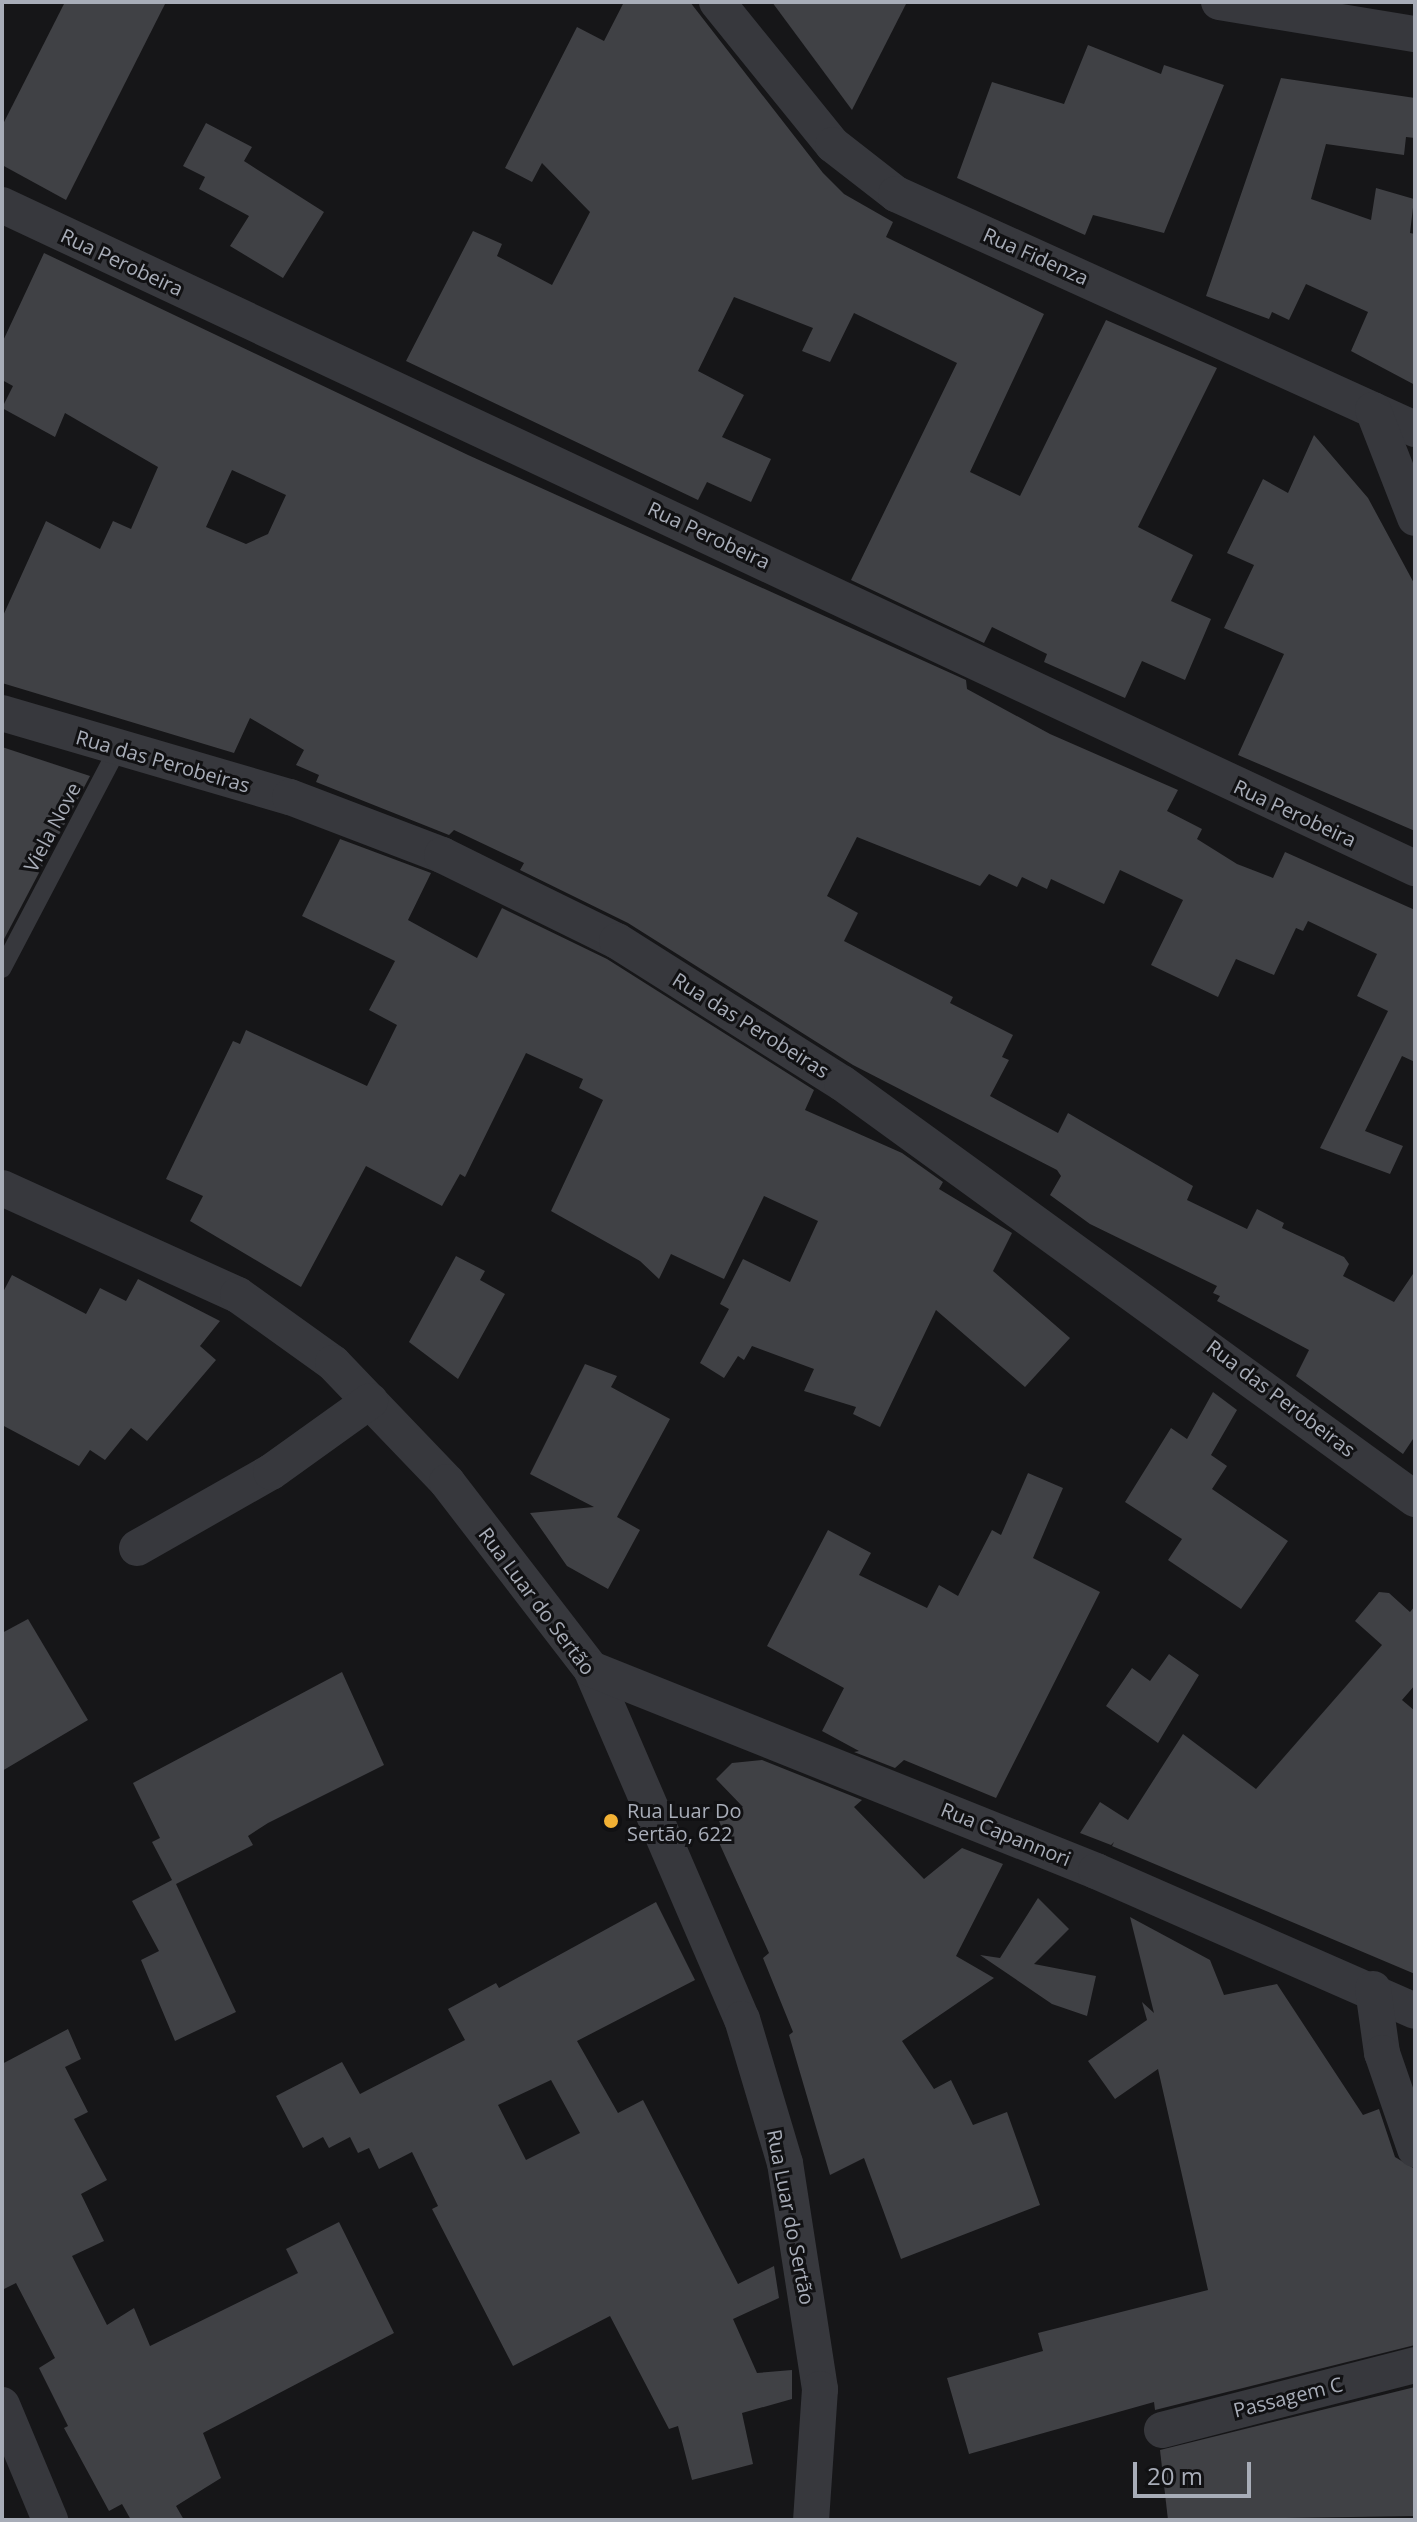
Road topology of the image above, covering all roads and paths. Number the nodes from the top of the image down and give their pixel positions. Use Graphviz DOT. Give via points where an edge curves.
graph roads {
  1 [pos="717,2"];
  2 [pos="1219,2"];
  3 [pos="1415,34"];
  4 [pos="2,205"];
  5 [pos="1373,410"];
  6 [pos="1415,429"];
  7 [pos="1415,518"];
  8 [pos="2,713"];
  9 [pos="118,748"];
  10 [pos="1415,868"];
  11 [pos="2,969"];
  12 [pos="2,1188"];
  13 [pos="370,1401"];
  14 [pos="1415,1499"];
  15 [pos="137,1548"];
  16 [pos="591,1669"];
  17 [pos="1373,1989"];
  18 [pos="1415,2011"];
  19 [pos="1415,2149"];
  20 [pos="1415,2365"];
  21 [pos="2,2405"];
  22 [pos="1162,2430"];
  23 [pos="50,2520"];
  24 [pos="811,2520"];
  1 -- 5 [label="street, Rua Fidenza" via="833,145 896,194"];
  2 -- 3 [label="street"];
  4 -- 10 [label="street, Rua Perobeira"];
  5 -- 6 [label="street, Rua Fidenza"];
  5 -- 7 [label="street"];
  8 -- 9 [label="street, Rua das Perobeiras"];
  9 -- 11 [label="lane, Viela Nove"];
  9 -- 14 [label="street, Rua das Perobeiras" via="290,797 442,855 617,941 842,1083"];
  12 -- 13 [label="street, Rua Luar do Sertão" via="238,1295 333,1363"];
  13 -- 15 [label="street" via="271,1472"];
  13 -- 16 [label="street, Rua Luar do Sertão" via="447,1482"];
  16 -- 17 [label="street, Rua Capannori" via="1081,1865"];
  16 -- 24 [label="street, Rua Luar do Sertão" via="742,2019 785,2163 820,2389"];
  17 -- 18 [label="street, Rua Capannori"];
  17 -- 19 [label="street" via="1382,2053"];
  20 -- 22 [label="street, Passagem C"];
  21 -- 23 [label="street"];
}
